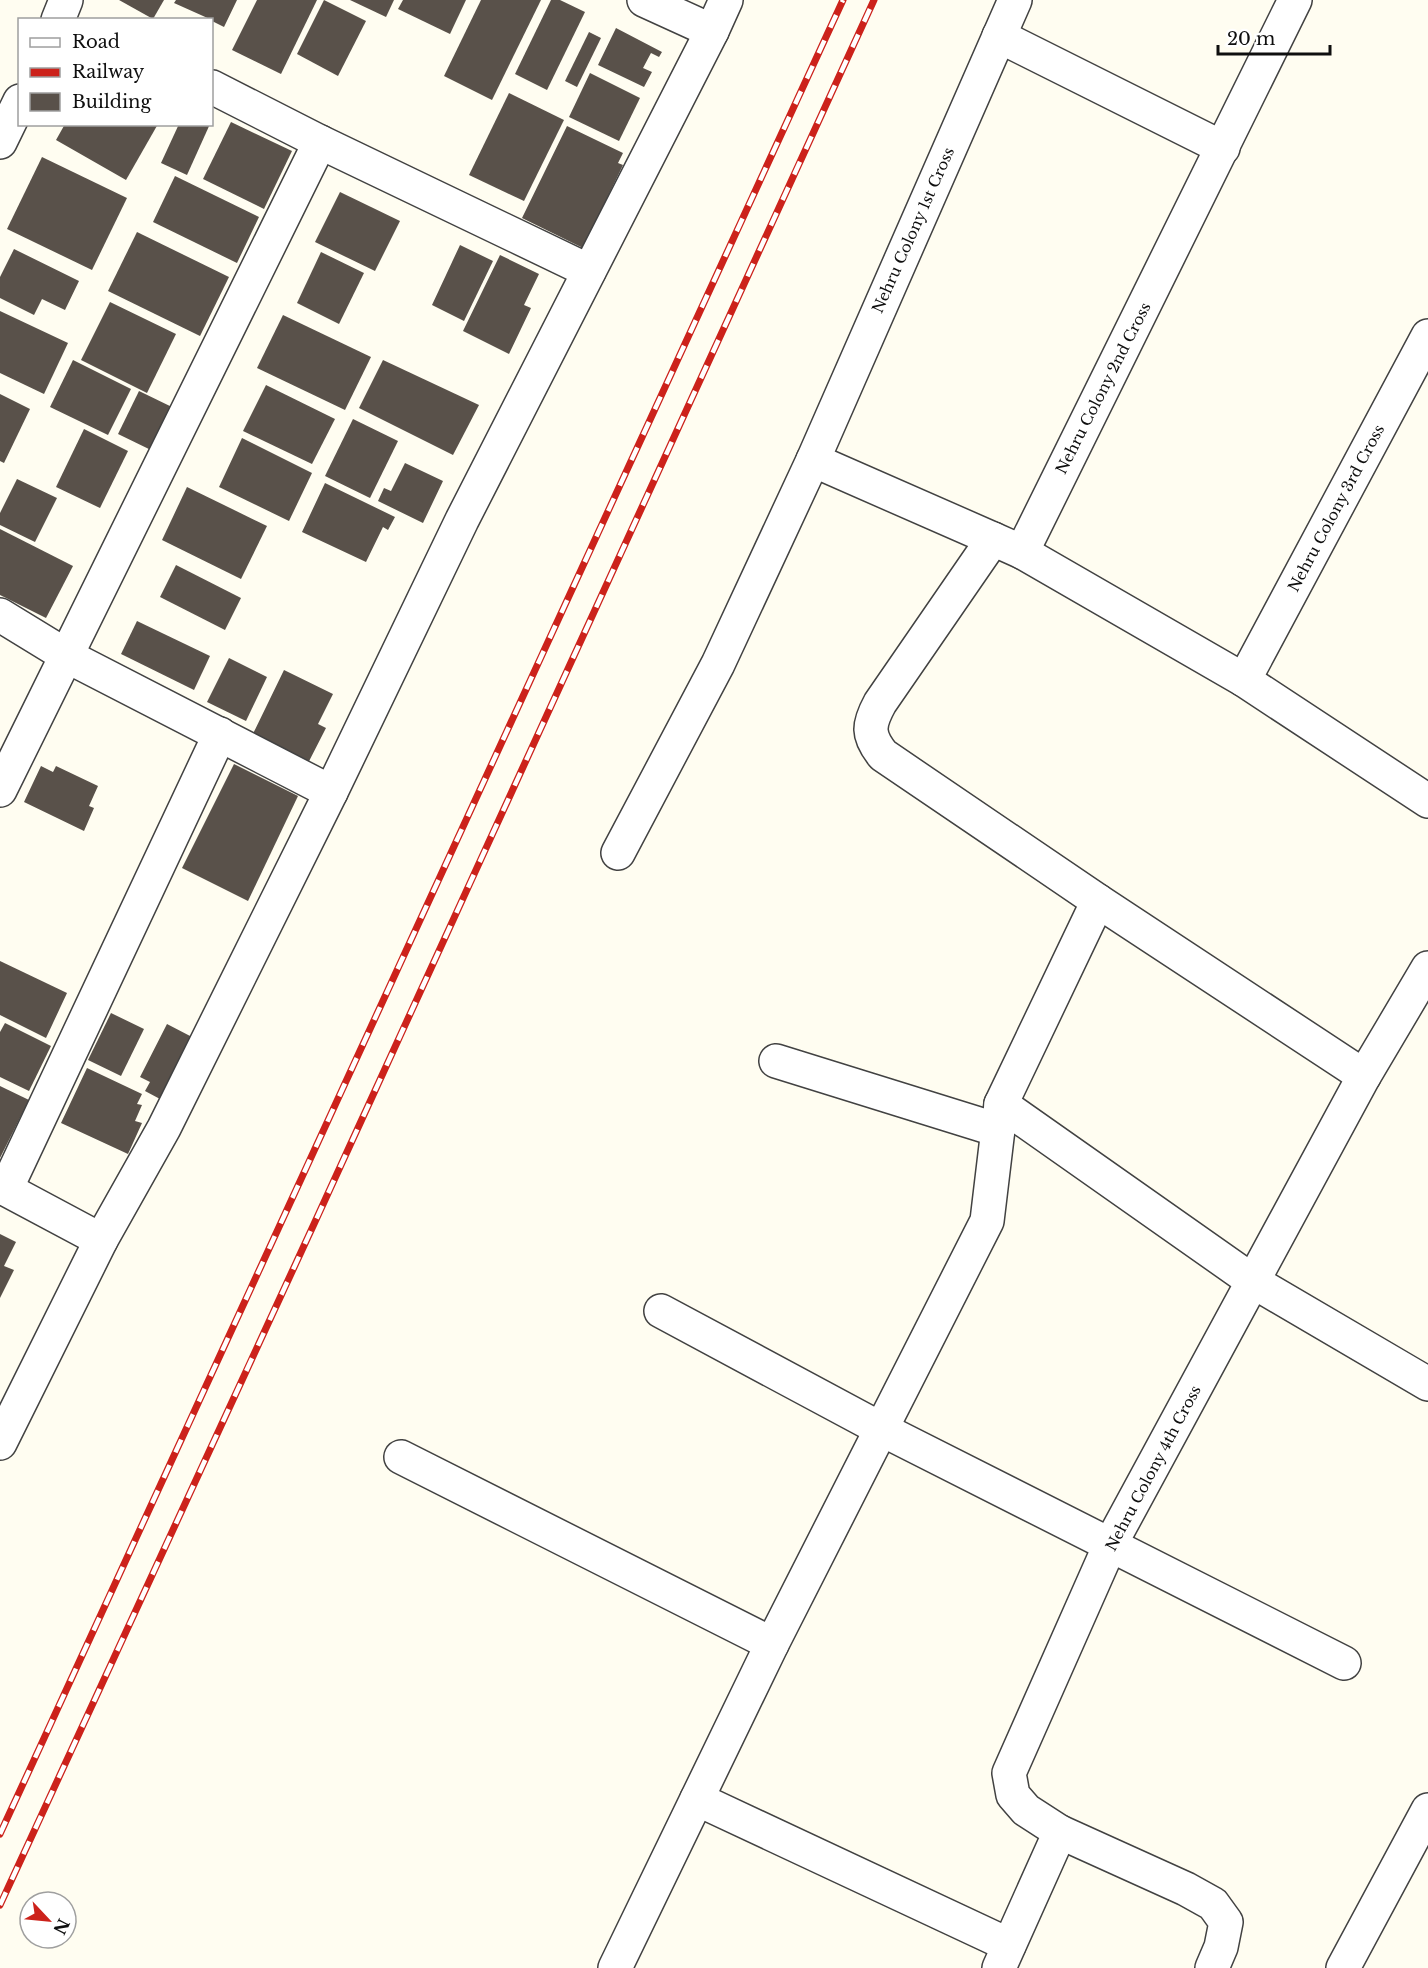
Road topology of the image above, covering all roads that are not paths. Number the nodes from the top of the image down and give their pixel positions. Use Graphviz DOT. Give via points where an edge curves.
graph roads {
  1 [pos="644,0"];
  2 [pos="726,0"];
  3 [pos="1016,0"];
  4 [pos="1295,0"];
  5 [pos="712,31"];
  6 [pos="999,36"];
  7 [pos="213,88"];
  8 [pos="18,105"];
  9 [pos="0,142"];
  10 [pos="320,142"];
  11 [pos="1223,148"];
  12 [pos="589,271"];
  13 [pos="1428,336"];
  14 [pos="813,460"];
  15 [pos="1007,545"];
  16 [pos="0,615"];
  17 [pos="68,656"];
  18 [pos="1244,680"];
  19 [pos="220,735"];
  20 [pos="0,790"];
  21 [pos="331,792"];
  22 [pos="1428,801"];
  23 [pos="618,853"];
  24 [pos="1098,901"];
  25 [pos="1428,968"];
  26 [pos="776,1060"];
  27 [pos="1364,1076"];
  28 [pos="1000,1117"];
  29 [pos="3,1187"];
  30 [pos="101,1240"];
  31 [pos="1254,1282"];
  32 [pos="661,1311"];
  33 [pos="1428,1384"];
  34 [pos="881,1428"];
  35 [pos="0,1443"];
  36 [pos="401,1457"];
  37 [pos="1110,1545"];
  38 [pos="772,1644"];
  39 [pos="1344,1663"];
  40 [pos="697,1799"];
  41 [pos="1428,1810"];
  42 [pos="1060,1832"];
  43 [pos="1004,1956"];
  44 [pos="615,1968"];
  45 [pos="1212,1968"];
  46 [pos="1343,1968"];
  1 -- 5 [label="street"];
  2 -- 5 [label="street"];
  3 -- 6 [label="street, Nehru Colony 1st Cross"];
  4 -- 11 [label="street, Nehru Colony 2nd Cross"];
  5 -- 12 [label="street"];
  6 -- 11 [label="street"];
  6 -- 14 [label="street, Nehru Colony 1st Cross"];
  7 -- 10 [label="street"];
  8 -- 9 [label="street"];
  10 -- 12 [label="street"];
  10 -- 17 [label="street"];
  11 -- 15 [label="street, Nehru Colony 2nd Cross"];
  12 -- 21 [label="street" via="462,520"];
  13 -- 18 [label="street, Nehru Colony 3rd Cross"];
  14 -- 15 [label="street"];
  14 -- 23 [label="street, Nehru Colony 1st Cross" via="718,664"];
  15 -- 18 [label="street"];
  15 -- 24 [label="street, Nehru Colony 2nd Cross" via="880,703 870,721 872,742 883,755"];
  16 -- 17 [label="street"];
  17 -- 19 [label="street"];
  17 -- 20 [label="street"];
  18 -- 22 [label="street"];
  19 -- 21 [label="street"];
  19 -- 29 [label="street"];
  21 -- 30 [label="street" via="164,1128"];
  24 -- 27 [label="street"];
  24 -- 28 [label="street"];
  25 -- 27 [label="street, Nehru Colony 4th Cross"];
  26 -- 28 [label="street"];
  27 -- 31 [label="street, Nehru Colony 4th Cross"];
  28 -- 31 [label="street"];
  28 -- 34 [label="street" via="987,1221"];
  29 -- 30 [label="street"];
  30 -- 35 [label="street"];
  31 -- 33 [label="street"];
  31 -- 37 [label="street, Nehru Colony 4th Cross"];
  32 -- 34 [label="street"];
  34 -- 37 [label="street"];
  34 -- 38 [label="street"];
  36 -- 38 [label="street"];
  37 -- 39 [label="street"];
  37 -- 42 [label="street, Nehru Colony 4th Cross" via="1009,1773 1013,1795 1026,1810"];
  38 -- 40 [label="street"];
  40 -- 43 [label="street"];
  40 -- 44 [label="street"];
  41 -- 46 [label="street"];
  42 -- 43 [label="street"];
  42 -- 45 [label="street, Nehru Colony 4th Cross" via="1214,1904 1226,1922"];
}
